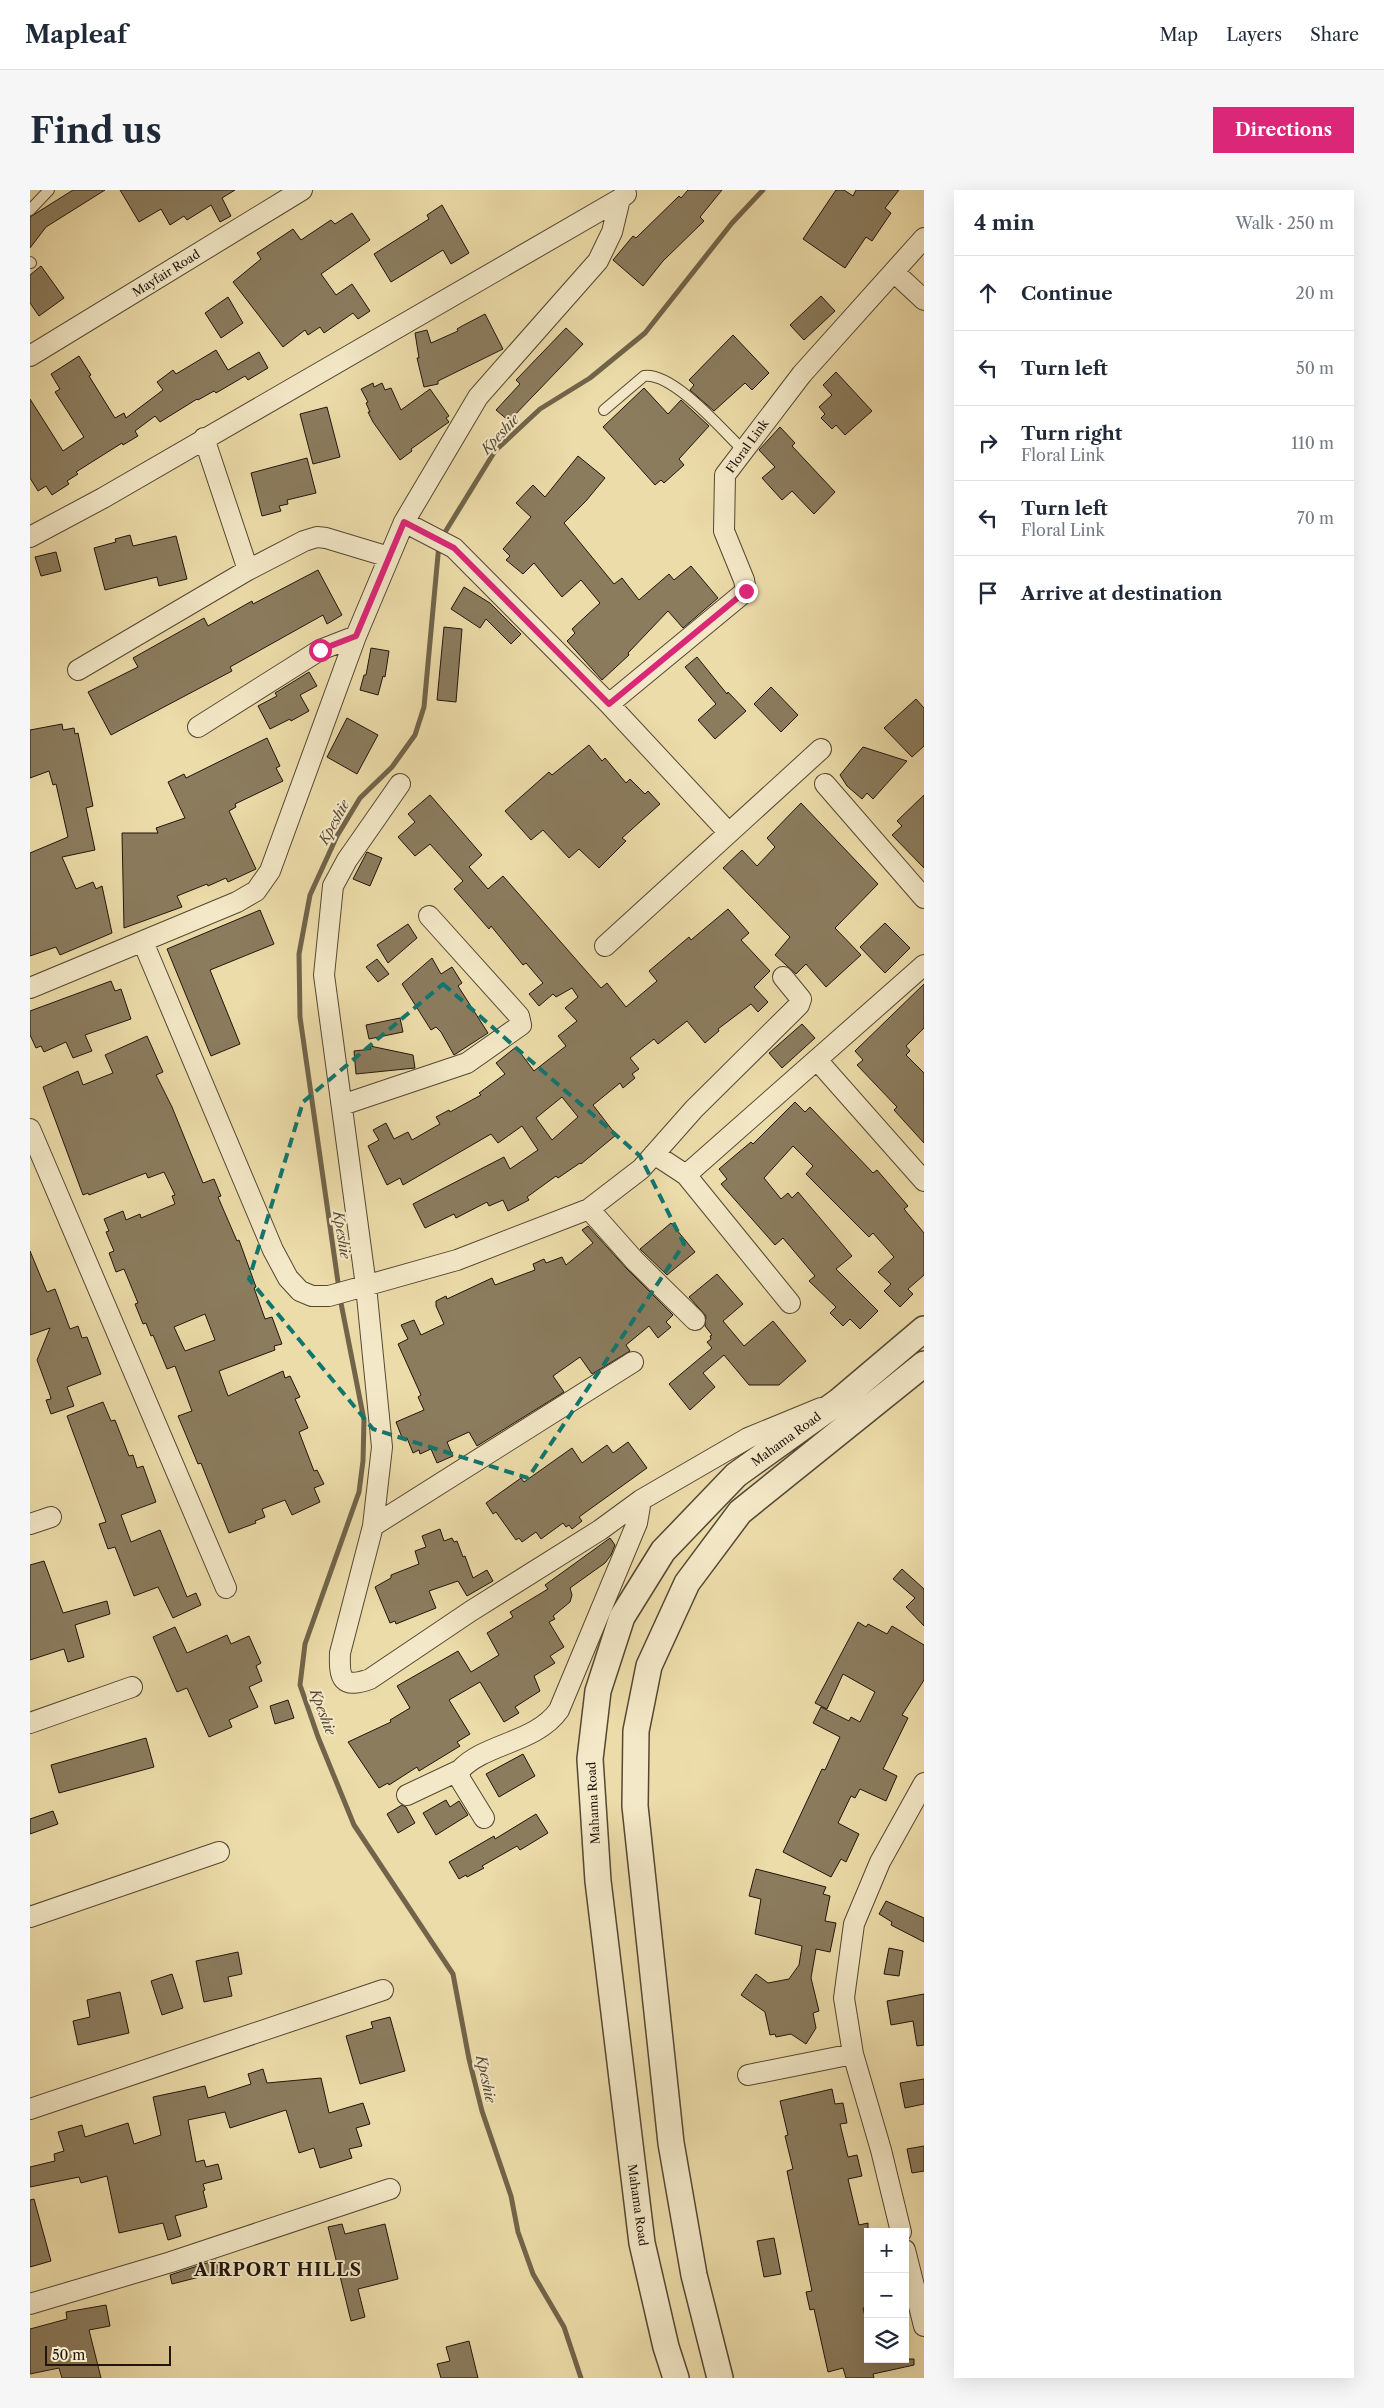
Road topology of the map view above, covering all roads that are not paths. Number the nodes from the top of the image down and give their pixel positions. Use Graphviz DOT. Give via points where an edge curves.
graph roads {
  1 [pos="49,190"];
  2 [pos="302,190"];
  3 [pos="625,195"];
  4 [pos="30,210"];
  5 [pos="924,238"];
  6 [pos="894,272"];
  7 [pos="924,300"];
  8 [pos="30,356"];
  9 [pos="604,410"];
  10 [pos="204,438"];
  11 [pos="743,450"];
  12 [pos="404,522"];
  13 [pos="30,537"];
  14 [pos="389,557"];
  15 [pos="248,570"];
  16 [pos="356,636"];
  17 [pos="78,670"];
  18 [pos="609,704"];
  19 [pos="198,727"];
  20 [pos="821,749"];
  21 [pos="400,784"];
  22 [pos="825,784"];
  23 [pos="729,833"];
  24 [pos="924,898"];
  25 [pos="429,916"];
  26 [pos="144,942"];
  27 [pos="605,946"];
  28 [pos="924,965"];
  29 [pos="784,977"];
  30 [pos="30,988"];
  31 [pos="817,1060"];
  32 [pos="342,1105"];
  33 [pos="30,1129"];
  34 [pos="654,1154"];
  35 [pos="686,1175"];
  36 [pos="924,1181"];
  37 [pos="589,1209"];
  38 [pos="359,1288"];
  39 [pos="790,1303"];
  40 [pos="695,1320"];
  41 [pos="924,1329"];
  42 [pos="633,1362"];
  43 [pos="924,1364"];
  44 [pos="839,1401"];
  45 [pos="641,1500"];
  46 [pos="51,1517"];
  47 [pos="30,1524"];
  48 [pos="373,1526"];
  49 [pos="226,1588"];
  50 [pos="132,1688"];
  51 [pos="30,1723"];
  52 [pos="460,1770"];
  53 [pos="924,1783"];
  54 [pos="407,1795"];
  55 [pos="484,1818"];
  56 [pos="219,1852"];
  57 [pos="30,1917"];
  58 [pos="383,1990"];
  59 [pos="852,2054"];
  60 [pos="748,2074"];
  61 [pos="30,2109"];
  62 [pos="390,2189"];
  63 [pos="900,2228"];
  64 [pos="909,2266"];
  65 [pos="30,2304"];
  66 [pos="924,2326"];
  67 [pos="676,2378"];
  68 [pos="720,2378"];
  1 -- 4 [label="lane"];
  2 -- 8 [label="street, Mayfair Road"];
  3 -- 10 [label="street"];
  3 -- 12 [label="street" via="598,261 478,397"];
  5 -- 6 [label="street, Floral Link"];
  6 -- 7 [label="street"];
  6 -- 11 [label="street, Floral Link" via="802,374"];
  9 -- 11 [label="lane" via="644,376 660,377 680,390"];
  10 -- 13 [label="street"];
  10 -- 15 [label="street"];
  11 -- 18 [label="street, Floral Link" via="724,480 723,521 726,539 746,591"];
  12 -- 14 [label="street"];
  12 -- 18 [label="street" via="454,548"];
  14 -- 15 [label="street" via="317,537"];
  14 -- 16 [label="street"];
  15 -- 17 [label="street"];
  16 -- 19 [label="street" via="320,650"];
  16 -- 26 [label="street" via="270,871 256,891 237,902"];
  18 -- 23 [label="street"];
  20 -- 23 [label="street"];
  21 -- 32 [label="street" via="332,886 324,975"];
  22 -- 24 [label="street"];
  23 -- 27 [label="street"];
  25 -- 32 [label="street" via="519,1016 521,1025 467,1063"];
  26 -- 30 [label="street"];
  26 -- 38 [label="street" via="273,1250 288,1278 300,1291 312,1296 329,1296"];
  28 -- 31 [label="street"];
  29 -- 34 [label="street" via="800,999 799,1005 694,1108"];
  31 -- 35 [label="street"];
  31 -- 36 [label="street"];
  32 -- 38 [label="street"];
  33 -- 49 [label="street"];
  34 -- 35 [label="street"];
  34 -- 37 [label="street" via="624,1184"];
  35 -- 39 [label="street"];
  37 -- 38 [label="street" via="457,1260"];
  37 -- 40 [label="street" via="635,1261"];
  38 -- 48 [label="street" via="382,1447"];
  41 -- 44 [label="street, Mahama Road"];
  42 -- 48 [label="street"];
  43 -- 68 [label="street, Mahama Road" via="740,1512 687,1583 649,1666 636,1731 635,1806 671,2144 694,2275"];
  44 -- 45 [label="street" via="748,1438"];
  44 -- 67 [label="street, Mahama Road" via="736,1475 663,1551 622,1616 598,1691 590,1760 598,1882 642,2243"];
  45 -- 48 [label="street" via="370,1679 349,1684 342,1678 340,1653"];
  45 -- 52 [label="street" via="637,1523 553,1719"];
  46 -- 47 [label="street"];
  50 -- 51 [label="street"];
  52 -- 54 [label="street"];
  52 -- 55 [label="street" via="460,1779"];
  53 -- 59 [label="street" via="880,1862 854,1924 844,1998"];
  56 -- 57 [label="street"];
  58 -- 61 [label="street"];
  59 -- 60 [label="street"];
  59 -- 63 [label="street"];
  62 -- 65 [label="street" via="171,2262"];
  64 -- 66 [label="street"];
}
